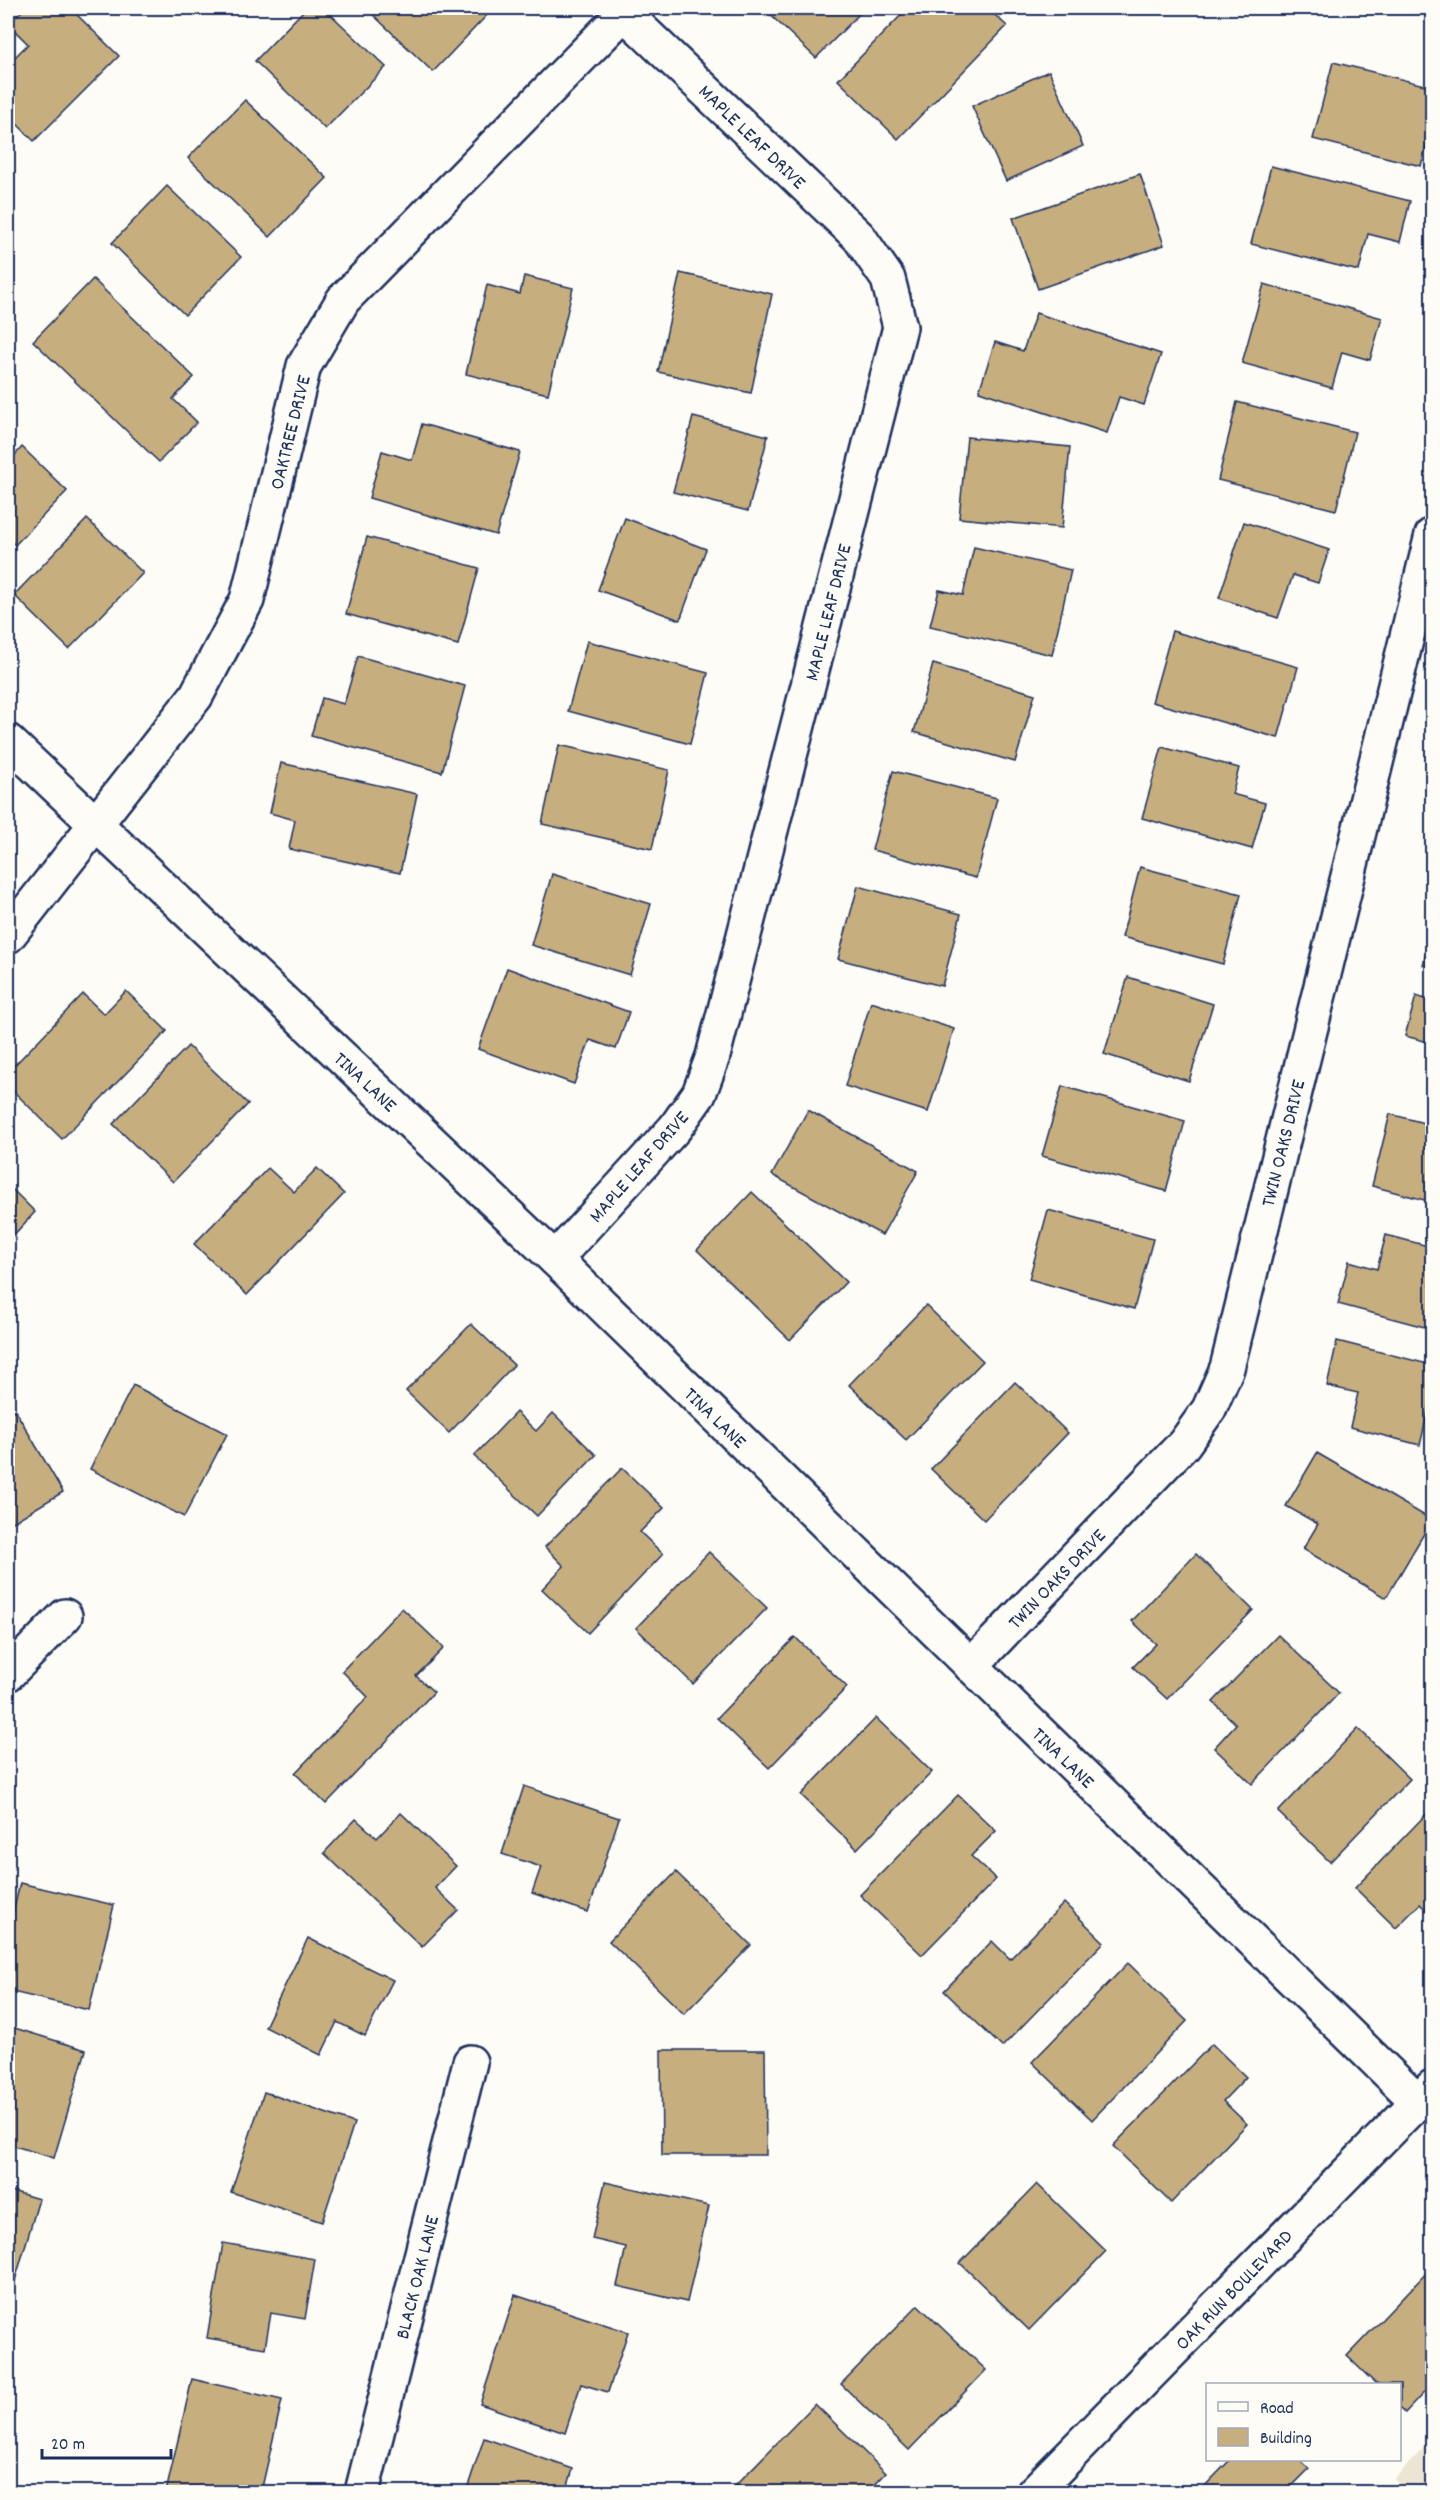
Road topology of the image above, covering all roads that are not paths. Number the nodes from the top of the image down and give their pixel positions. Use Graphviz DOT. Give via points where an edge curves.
graph roads {
  1 [pos="626,10"];
  2 [pos="1432,535"];
  3 [pos="8,741"];
  4 [pos="96,825"];
  5 [pos="8,936"];
  6 [pos="555,1259"];
  7 [pos="65,1616"];
  8 [pos="971,1666"];
  9 [pos="8,1674"];
  10 [pos="470,2062"];
  11 [pos="1425,2094"];
  12 [pos="362,2493"];
  13 [pos="1034,2493"];
  1 -- 4 [label="street, OAKTREE DRIVE" via="343,300 304,366 247,600 196,696"];
  1 -- 6 [label="street, MAPLE LEAF DRIVE" via="859,237 888,279 900,327 713,1056 699,1094 675,1128"];
  2 -- 8 [label="street, TWIN OAKS DRIVE" via="1227,1368 1209,1409 1184,1444"];
  3 -- 4 [label="street, TINA LANE"];
  4 -- 5 [label="street, OAKTREE DRIVE"];
  4 -- 6 [label="street, TINA LANE"];
  6 -- 8 [label="street, TINA LANE"];
  7 -- 9 [label="street"];
  8 -- 11 [label="street, TINA LANE"];
  10 -- 12 [label="street, BLACK OAK LANE"];
  11 -- 13 [label="street, OAK RUN BOULEVARD"];
}
